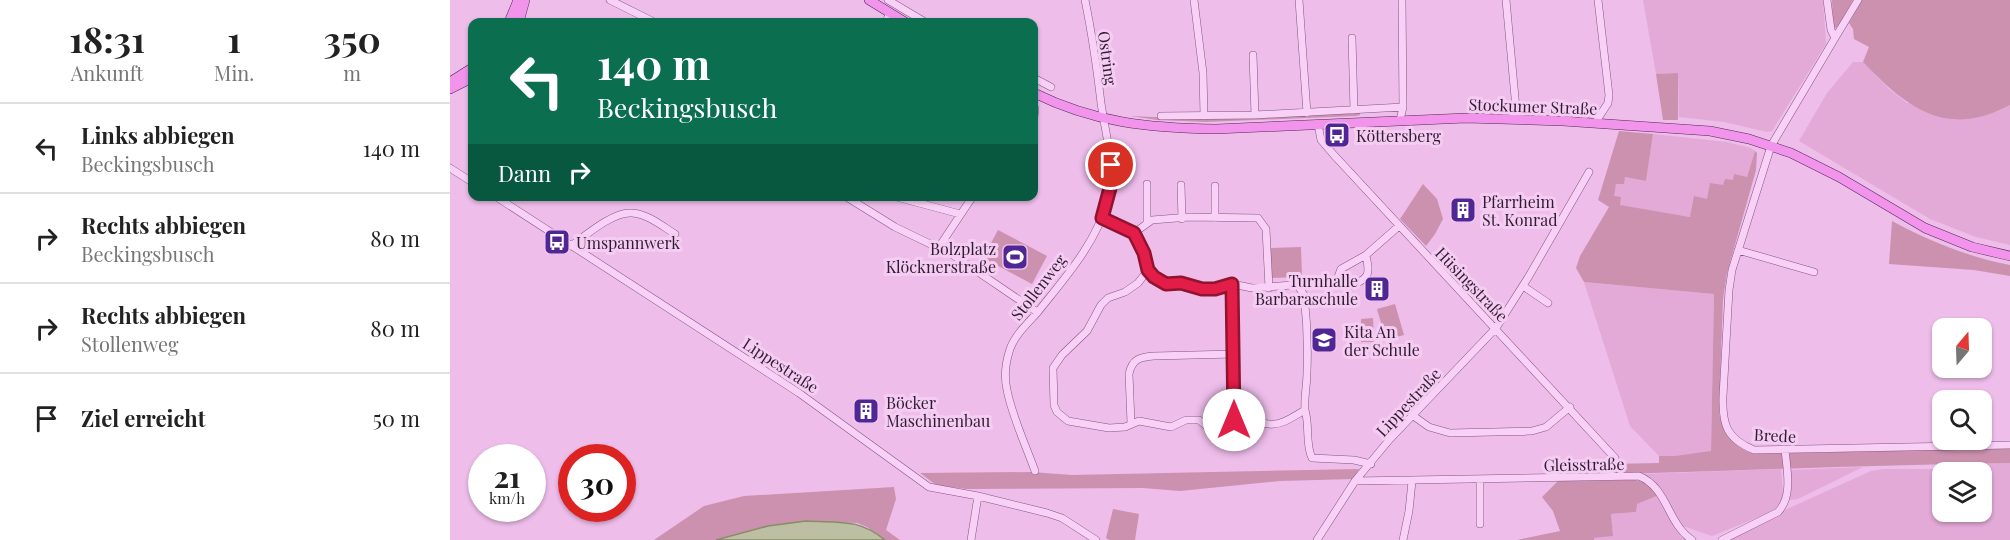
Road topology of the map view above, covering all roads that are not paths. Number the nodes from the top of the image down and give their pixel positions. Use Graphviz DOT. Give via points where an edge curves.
graph roads {
  1 [pos="518,0"];
  2 [pos="525,0"];
  3 [pos="610,0"];
  4 [pos="869,0"];
  5 [pos="888,0"];
  6 [pos="1085,0"];
  7 [pos="1194,0"];
  8 [pos="1299,0"];
  9 [pos="1402,0"];
  10 [pos="1506,0"];
  11 [pos="1598,0"];
  12 [pos="1827,0"];
  13 [pos="1858,0"];
  14 [pos="511,18"];
  15 [pos="520,18"];
  16 [pos="646,18"];
  17 [pos="888,18"];
  18 [pos="918,18"];
  19 [pos="1352,38"];
  20 [pos="1835,38"];
  21 [pos="1253,55"];
  22 [pos="468,71"];
  23 [pos="468,80"];
  24 [pos="1038,80"];
  25 [pos="450,82"];
  26 [pos="1051,87"];
  27 [pos="450,89"];
  28 [pos="1038,95"];
  29 [pos="1403,107"];
  30 [pos="1354,110"];
  31 [pos="1307,113"];
  32 [pos="1161,116"];
  33 [pos="1204,116"];
  34 [pos="1255,116"];
  35 [pos="1517,119"];
  36 [pos="1105,120"];
  37 [pos="1400,120"];
  38 [pos="1595,123"];
  39 [pos="1318,124"];
  40 [pos="1771,146"];
  41 [pos="450,168"];
  42 [pos="1589,172"];
  43 [pos="468,179"];
  44 [pos="1147,184"];
  45 [pos="1181,184"];
  46 [pos="1215,186"];
  47 [pos="503,201"];
  48 [pos="853,201"];
  49 [pos="912,201"];
  50 [pos="969,201"];
  51 [pos="960,214"];
  52 [pos="1102,218"];
  53 [pos="1215,218"];
  54 [pos="1182,219"];
  55 [pos="1147,223"];
  56 [pos="1399,226"];
  57 [pos="1134,233"];
  58 [pos="675,234"];
  59 [pos="571,246"];
  60 [pos="939,248"];
  61 [pos="1738,250"];
  62 [pos="1366,255"];
  63 [pos="2010,256"];
  64 [pos="1148,270"];
  65 [pos="1814,272"];
  66 [pos="1232,284"];
  67 [pos="1523,286"];
  68 [pos="1269,288"];
  69 [pos="1548,303"];
  70 [pos="1037,312"];
  71 [pos="1496,328"];
  72 [pos="1234,354"];
  73 [pos="1570,407"];
  74 [pos="1305,410"];
  75 [pos="1412,415"];
  76 [pos="1234,420"];
  77 [pos="1131,423"];
  78 [pos="2010,445"];
  79 [pos="1785,450"];
  80 [pos="1615,458"];
  81 [pos="1371,464"];
  82 [pos="1035,471"];
  83 [pos="1480,480"];
  84 [pos="1412,481"];
  85 [pos="1356,482"];
  86 [pos="978,496"];
  87 [pos="1480,524"];
  88 [pos="971,540"];
  89 [pos="1096,540"];
  90 [pos="1317,540"];
  91 [pos="1402,540"];
  92 [pos="1692,540"];
  93 [pos="1722,540"];
  1 -- 14 [label="main road"];
  2 -- 15 [label="main road"];
  3 -- 16 [label="street"];
  4 -- 17 [label="main road"];
  5 -- 18 [label="street"];
  6 -- 36 [label="street, Ostring"];
  7 -- 33 [label="street"];
  8 -- 31 [label="street"];
  9 -- 29 [label="street"];
  10 -- 35 [label="street"];
  11 -- 38 [label="street" via="1609,95 1608,104"];
  12 -- 20 [label="street"];
  13 -- 20 [label="street, Brede"];
  19 -- 30 [label="street"];
  20 -- 40 [label="street, Brede"];
  21 -- 34 [label="street"];
  22 -- 25 [label="main road"];
  23 -- 27 [label="main road"];
  24 -- 26 [label="street"];
  28 -- 36 [label="main road, Stockumer Straße"];
  29 -- 30 [label="street"];
  29 -- 37 [label="street"];
  30 -- 31 [label="street"];
  31 -- 34 [label="street"];
  32 -- 33 [label="street"];
  33 -- 34 [label="street"];
  35 -- 37 [label="main road, Stockumer Straße"];
  35 -- 38 [label="main road, Stockumer Straße"];
  36 -- 39 [label="main road, Stockumer Straße" via="1216,129"];
  36 -- 52 [label="street, Stollenweg" via="1111,176"];
  37 -- 39 [label="main road, Stockumer Straße"];
  38 -- 40 [label="main road, Stockumer Straße" via="1710,131"];
  39 -- 56 [label="street, Hüsingstraße" via="1321,140"];
  40 -- 61 [label="street, Brede"];
  40 -- 63 [label="main road, Stockumer Straße" via="1815,164 1925,228 1972,247"];
  41 -- 43 [label="street"];
  42 -- 67 [label="street, Lippestraße"];
  44 -- 55 [label="street"];
  45 -- 54 [label="street"];
  46 -- 53 [label="street"];
  47 -- 59 [label="street, Lippestraße"];
  48 -- 60 [label="street"];
  49 -- 51 [label="street"];
  50 -- 51 [label="street"];
  51 -- 60 [label="street"];
  52 -- 57 [label="street"];
  52 -- 70 [label="street, Stollenweg" via="1081,254"];
  53 -- 54 [label="street"];
  53 -- 68 [label="street" via="1254,217 1261,221 1266,229"];
  54 -- 55 [label="street"];
  55 -- 57 [label="street"];
  56 -- 62 [label="street"];
  56 -- 71 [label="street, Hüsingstraße"];
  57 -- 64 [label="street"];
  58 -- 59 [label="street" via="650,218 624,213"];
  59 -- 86 [label="street, Lippestraße" via="800,393 929,487"];
  60 -- 70 [label="street" via="969,264"];
  61 -- 65 [label="street"];
  61 -- 79 [label="street, Brede" via="1729,290 1722,412 1725,425 1742,445 1754,450"];
  62 -- 62 [label="street" via="1341,268 1341,283 1350,286 1367,277"];
  64 -- 66 [label="street" via="1166,284 1181,283 1202,289"];
  64 -- 77 [label="street" via="1138,283 1101,304 1087,332 1053,368 1054,405 1063,418 1109,428"];
  66 -- 68 [label="street"];
  66 -- 72 [label="street"];
  67 -- 69 [label="street"];
  67 -- 71 [label="street, Lippestraße"];
  68 -- 74 [label="street" via="1298,286 1304,295"];
  70 -- 82 [label="street, Stollenweg" via="1011,348 1006,378 1010,402"];
  71 -- 73 [label="street, Hüsingstraße"];
  71 -- 75 [label="street, Lippestraße"];
  72 -- 76 [label="street"];
  72 -- 77 [label="street" via="1142,356 1136,360 1129,374"];
  73 -- 75 [label="street" via="1546,427 1532,431 1450,433 1429,427"];
  73 -- 80 [label="street, Hüsingstraße"];
  74 -- 76 [label="street" via="1277,424"];
  74 -- 81 [label="street" via="1312,458"];
  75 -- 81 [label="street, Lippestraße"];
  76 -- 77 [label="street" via="1221,428 1209,428 1199,420 1186,420 1171,427"];
  78 -- 79 [label="street, Brede"];
  79 -- 93 [label="street" via="1784,505 1778,512"];
  81 -- 85 [label="street, Lippestraße"];
  83 -- 84 [label="street, Gleisstraße"];
  83 -- 87 [label="street"];
  83 -- 92 [label="street, Gleisstraße" via="1639,477 1657,489 1677,526"];
  84 -- 85 [label="street, Gleisstraße"];
  84 -- 91 [label="street"];
  85 -- 90 [label="street, Lippestraße"];
  86 -- 88 [label="street"];
  86 -- 89 [label="street, Lippestraße" via="1056,516"];
}
